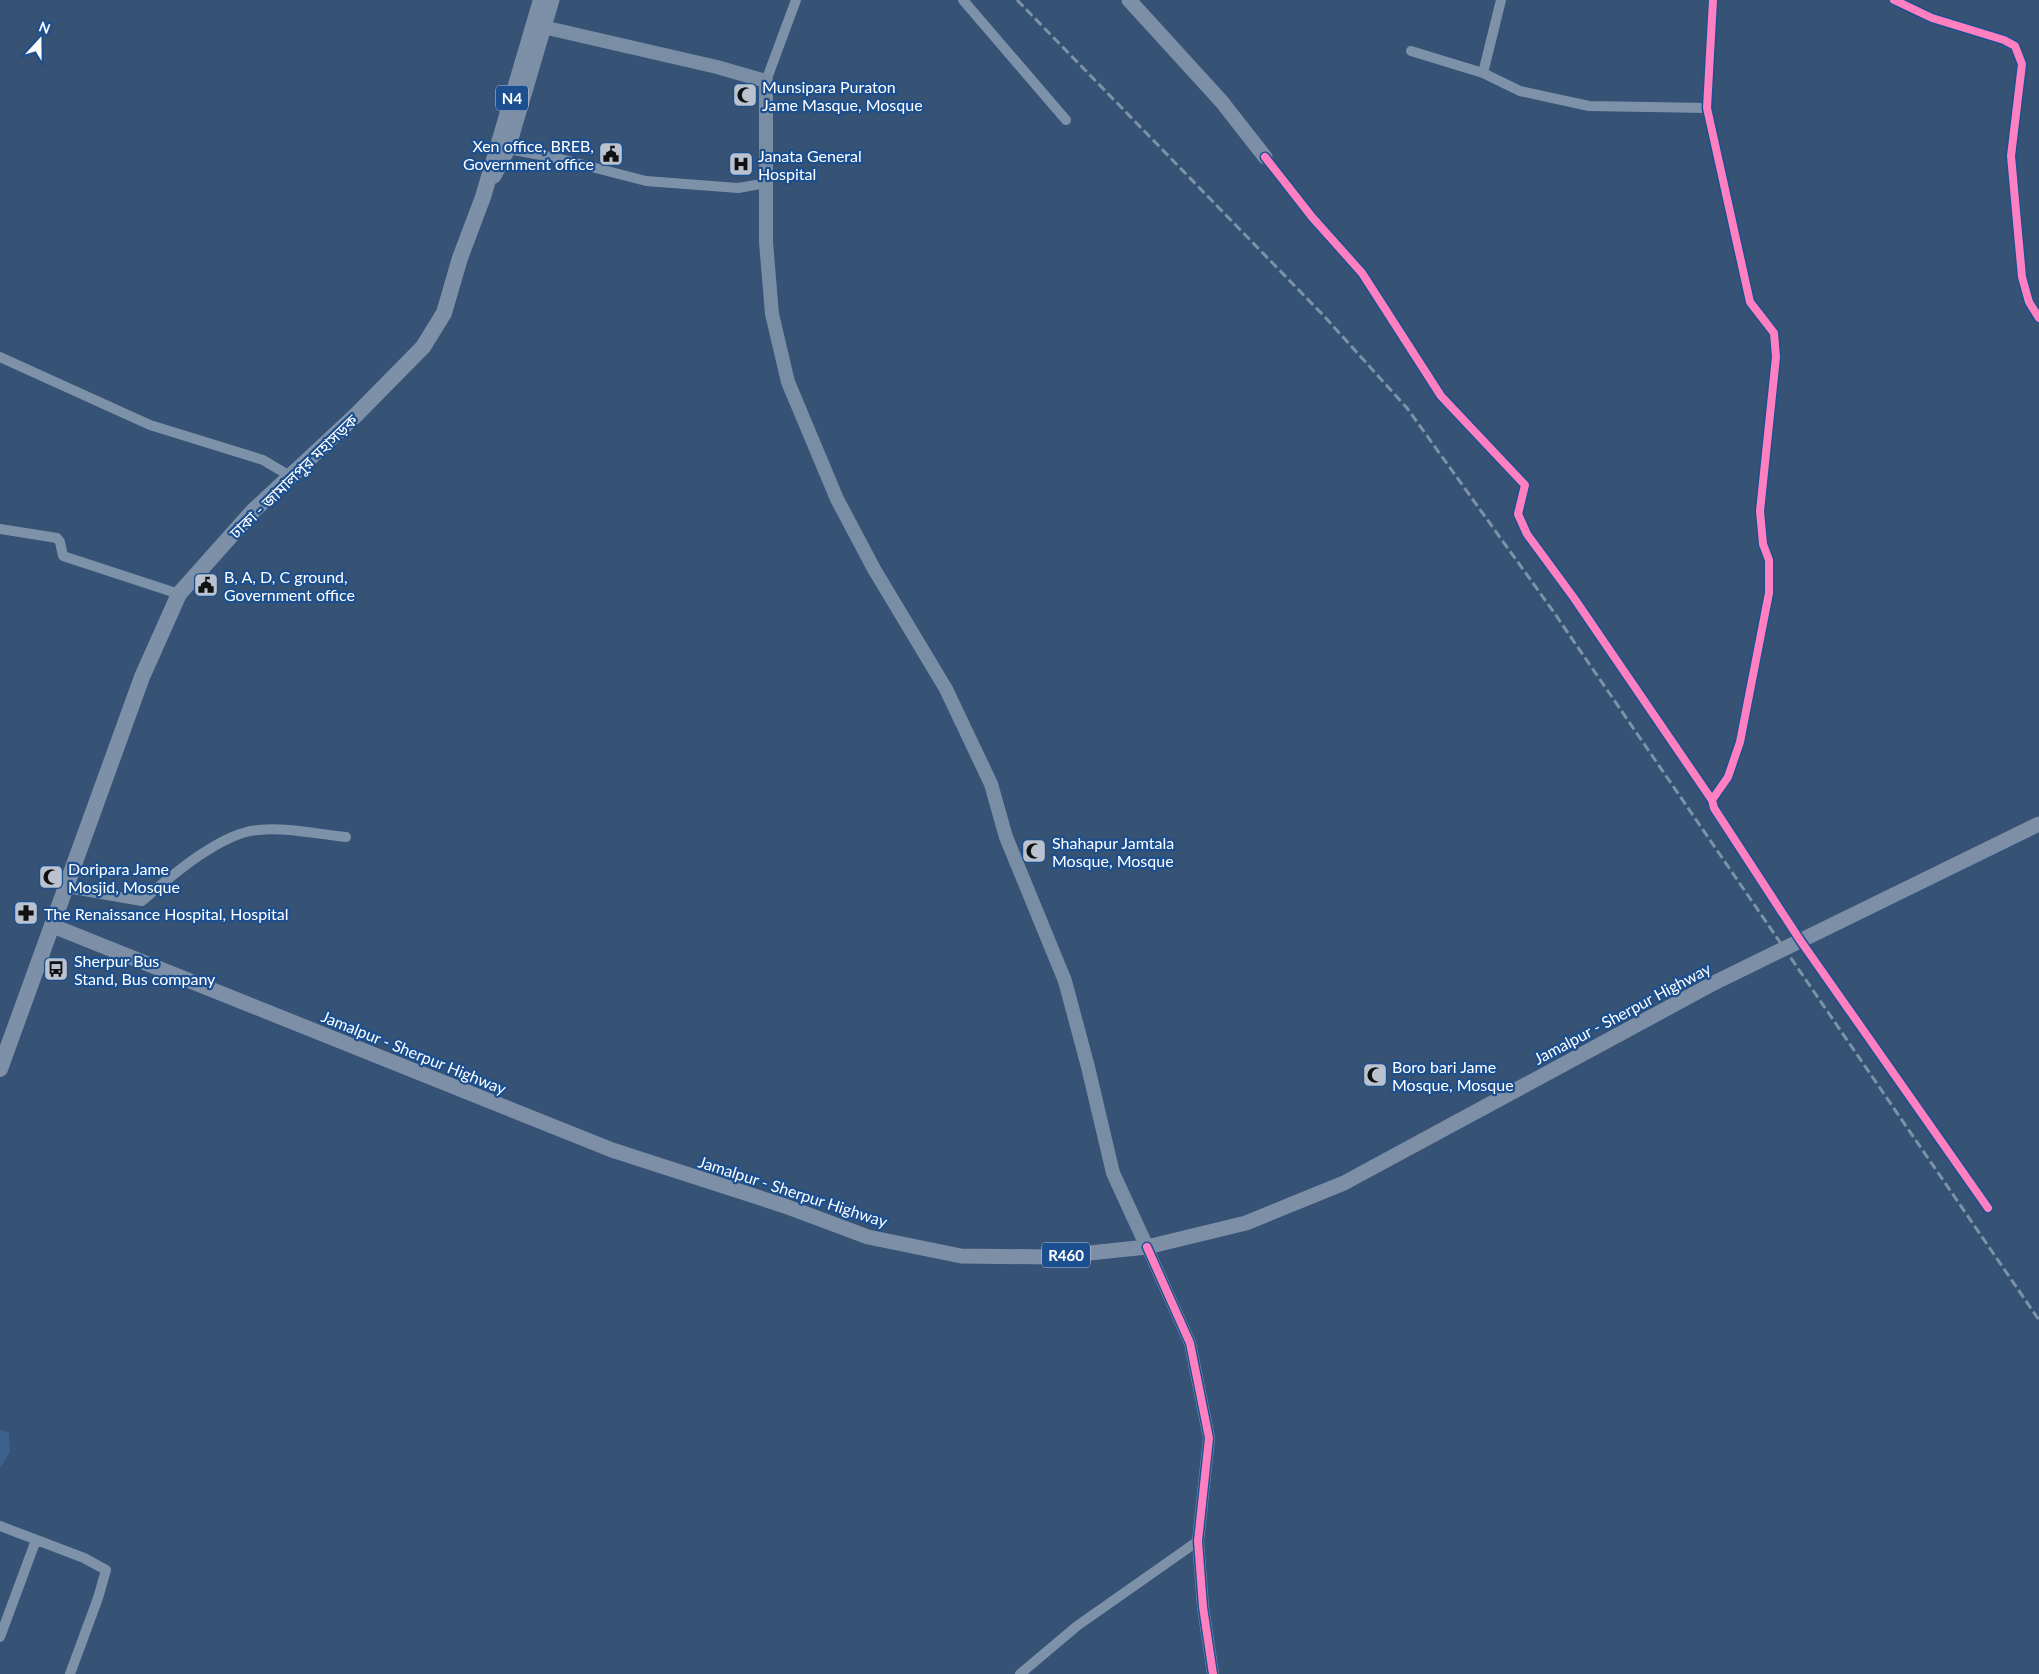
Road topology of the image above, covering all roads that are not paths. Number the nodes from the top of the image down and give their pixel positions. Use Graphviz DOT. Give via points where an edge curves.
graph roads {
  1 [pos="541,0"];
  2 [pos="552,0"];
  3 [pos="796,0"];
  4 [pos="963,0"];
  5 [pos="1129,0"];
  6 [pos="1502,0"];
  7 [pos="1713,0"];
  8 [pos="1894,0"];
  9 [pos="544,27"];
  10 [pos="1411,51"];
  11 [pos="1484,73"];
  12 [pos="766,81"];
  13 [pos="1707,108"];
  14 [pos="1066,120"];
  15 [pos="508,149"];
  16 [pos="1264,156"];
  17 [pos="767,183"];
  18 [pos="483,197"];
  19 [pos="2039,318"];
  20 [pos="0,357"];
  21 [pos="290,476"];
  22 [pos="0,529"];
  23 [pos="179,594"];
  24 [pos="1712,800"];
  25 [pos="2039,824"];
  26 [pos="346,837"];
  27 [pos="67,888"];
  28 [pos="53,926"];
  29 [pos="1800,940"];
  30 [pos="0,1069"];
  31 [pos="1988,1208"];
  32 [pos="1147,1248"];
  33 [pos="0,1526"];
  34 [pos="36,1540"];
  35 [pos="1198,1541"];
  36 [pos="0,1637"];
  37 [pos="70,1674"];
  38 [pos="1020,1674"];
  39 [pos="1213,1674"];
  1 -- 18 [label="highway, ঢাকা - জামালপুর মহাসড়ক / N4"];
  2 -- 9 [label="main road"];
  3 -- 12 [label="street"];
  4 -- 14 [label="street"];
  5 -- 16 [label="main road" via="1222,102"];
  6 -- 11 [label="street"];
  7 -- 13 [label="street"];
  8 -- 19 [label="street" via="1932,18 2015,46 2022,64 2011,156 2022,278 2029,302"];
  9 -- 12 [label="main road"];
  9 -- 15 [label="main road"];
  10 -- 11 [label="street"];
  11 -- 13 [label="street" via="1520,91 1589,106"];
  12 -- 17 [label="main road"];
  13 -- 24 [label="street" via="1750,302 1774,332 1776,357 1760,511 1762,544 1769,560 1769,593 1740,742 1728,777"];
  15 -- 17 [label="street" via="646,181 738,188"];
  15 -- 18 [label="main road"];
  16 -- 24 [label="street" via="1362,273 1441,396 1524,484 1518,514 1527,534"];
  17 -- 32 [label="main road" via="766,242 772,314 788,382 837,499 874,569 946,689 991,784 1006,836 1065,982 1113,1173"];
  18 -- 21 [label="highway, ঢাকা - জামালপুর মহাসড়ক / N4" via="444,313 423,347"];
  20 -- 21 [label="street" via="150,425 263,460"];
  21 -- 23 [label="highway, ঢাকা - জামালপুর মহাসড়ক / N4" via="253,511"];
  22 -- 23 [label="street" via="57,538 63,556"];
  23 -- 27 [label="highway, ঢাকা - জামালপুর মহাসড়ক / N4" via="142,677"];
  24 -- 29 [label="street" via="1714,808"];
  25 -- 29 [label="main road, Jamalpur - Sherpur Highway / R460"];
  26 -- 27 [label="street" via="256,830 223,841 206,851 142,901"];
  27 -- 28 [label="highway, ঢাকা - জামালপুর মহাসড়ক / N4"];
  28 -- 30 [label="highway, ঢাকা - জামালপুর মহাসড়ক / N4"];
  28 -- 32 [label="main road, Jamalpur - Sherpur Highway / R460" via="612,1150 785,1206 868,1237 960,1256 1051,1257"];
  29 -- 31 [label="street"];
  29 -- 32 [label="main road, Jamalpur - Sherpur Highway / R460" via="1344,1183 1246,1223"];
  32 -- 35 [label="street" via="1190,1343 1209,1438"];
  33 -- 34 [label="street"];
  34 -- 36 [label="street"];
  34 -- 37 [label="street" via="106,1570"];
  35 -- 38 [label="street" via="1077,1626"];
  35 -- 39 [label="street" via="1202,1607"];
}
